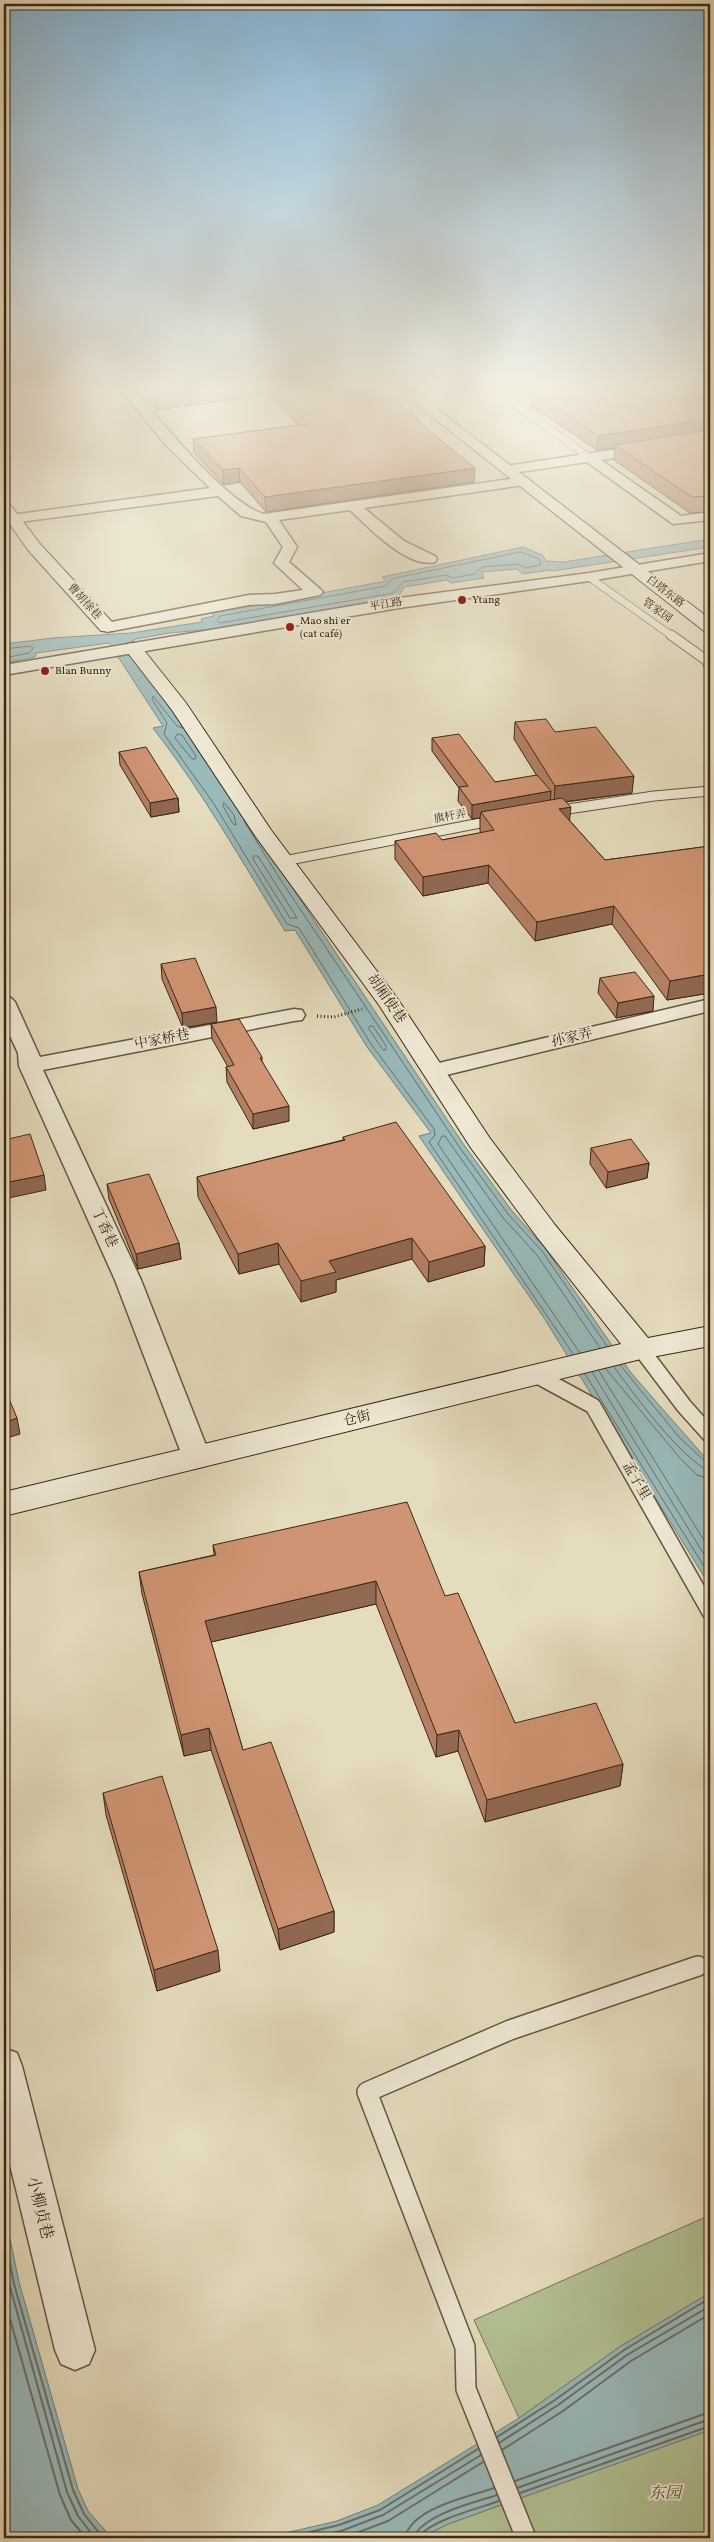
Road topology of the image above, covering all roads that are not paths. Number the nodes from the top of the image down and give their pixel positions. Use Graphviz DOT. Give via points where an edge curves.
graph roads {
  1 [pos="55,510"];
  2 [pos="242,510"];
  3 [pos="329,510"];
  4 [pos="358,510"];
  5 [pos="559,510"];
  6 [pos="662,510"];
  7 [pos="7,515"];
  8 [pos="710,516"];
  9 [pos="271,518"];
  10 [pos="710,557"];
  11 [pos="430,560"];
  12 [pos="632,567"];
  13 [pos="588,576"];
  14 [pos="107,627"];
  15 [pos="710,627"];
  16 [pos="127,649"];
  17 [pos="710,667"];
  18 [pos="4,670"];
  19 [pos="710,791"];
  20 [pos="542,813"];
  21 [pos="504,819"];
  22 [pos="284,861"];
  23 [pos="4,1002"];
  24 [pos="710,1005"];
  25 [pos="294,1015"];
  26 [pos="30,1066"];
  27 [pos="434,1071"];
  28 [pos="710,1336"];
  29 [pos="635,1351"];
  30 [pos="543,1373"];
  31 [pos="710,1435"];
  32 [pos="197,1458"];
  33 [pos="4,1504"];
  34 [pos="710,1612"];
  35 [pos="698,1966"];
  36 [pos="4,2066"];
  37 [pos="75,2350"];
  38 [pos="526,2538"];
  1 -- 7 [label="street"];
  2 -- 9 [label="street"];
  3 -- 9 [label="street"];
  4 -- 11 [label="street" via="397,545"];
  5 -- 12 [label="street, 白塔东路"];
  6 -- 8 [label="street" via="678,521"];
  7 -- 14 [label="street, 曹胡徐巷"];
  9 -- 14 [label="street" via="290,547 281,563 315,592 249,600"];
  10 -- 12 [label="street, 平江路"];
  12 -- 13 [label="street, 平江路"];
  12 -- 15 [label="street, 白塔东路"];
  13 -- 16 [label="street, 平江路" via="400,603"];
  13 -- 17 [label="lane, 管家园" via="706,660"];
  16 -- 18 [label="street, 平江路"];
  16 -- 22 [label="street, 胡厢使巷" via="178,707"];
  19 -- 20 [label="lane"];
  21 -- 22 [label="lane, 旗杆弄"];
  22 -- 27 [label="street, 胡厢使巷" via="389,1003"];
  23 -- 26 [label="street, 丁香巷" via="30,1053"];
  24 -- 27 [label="street, 孙家弄"];
  25 -- 26 [label="street, 中家桥巷"];
  26 -- 32 [label="street, 丁香巷" via="128,1280"];
  27 -- 29 [label="street, 胡厢使巷" via="480,1142"];
  28 -- 29 [label="street, 仓街"];
  29 -- 30 [label="street, 仓街"];
  29 -- 31 [label="lane"];
  30 -- 32 [label="street, 仓街"];
  30 -- 34 [label="lane, 孟子里" via="593,1406"];
  32 -- 33 [label="street, 仓街"];
  35 -- 38 [label="lane" via="510,2030 367,2092 465,2347 466,2389"];
  36 -- 37 [label="street, 小柳贞巷"];
}
